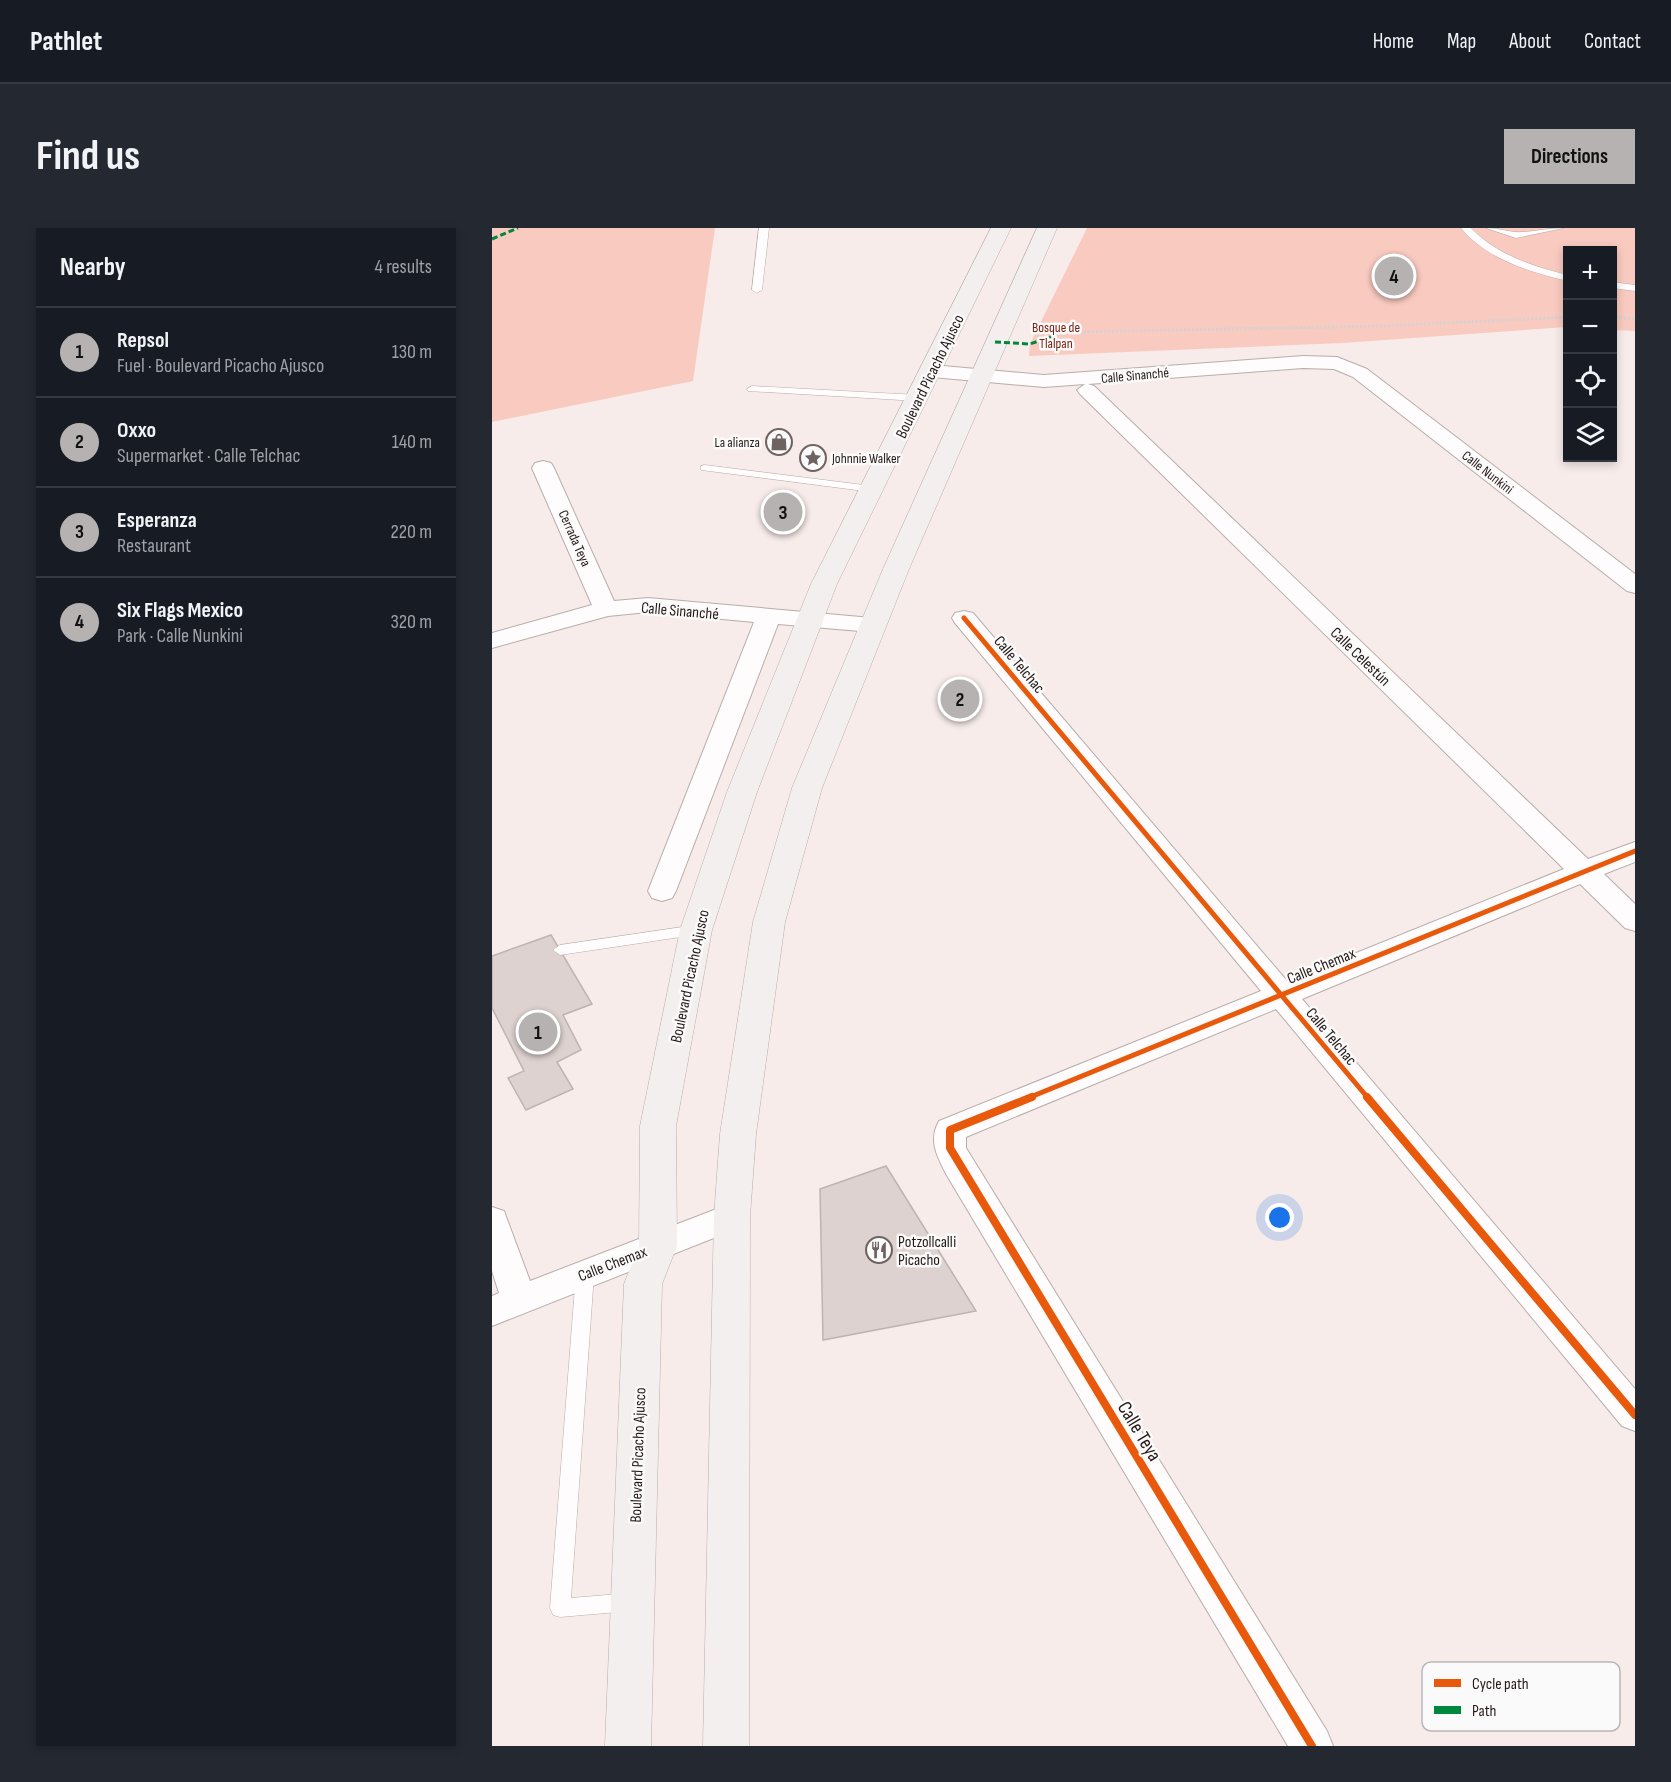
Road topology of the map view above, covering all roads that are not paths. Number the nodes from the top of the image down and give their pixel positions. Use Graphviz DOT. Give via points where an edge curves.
graph roads {
  1 [pos="764,228"];
  2 [pos="1001,228"];
  3 [pos="1047,228"];
  4 [pos="1466,228"];
  5 [pos="1491,228"];
  6 [pos="1559,228"];
  7 [pos="1563,276"];
  8 [pos="1617,286"];
  9 [pos="1635,288"];
  10 [pos="757,290"];
  11 [pos="1337,363"];
  12 [pos="980,375"];
  13 [pos="925,385"];
  14 [pos="752,389"];
  15 [pos="1087,390"];
  16 [pos="543,468"];
  17 [pos="705,468"];
  18 [pos="872,489"];
  19 [pos="1635,586"];
  20 [pos="606,609"];
  21 [pos="768,617"];
  22 [pos="964,618"];
  23 [pos="807,621"];
  24 [pos="872,625"];
  25 [pos="492,641"];
  26 [pos="1635,851"];
  27 [pos="1583,872"];
  28 [pos="662,891"];
  29 [pos="1635,921"];
  30 [pos="696,930"];
  31 [pos="560,950"];
  32 [pos="1280,996"];
  33 [pos="950,1130"];
  34 [pos="732,1216"];
  35 [pos="492,1221"];
  36 [pos="658,1246"];
  37 [pos="585,1274"];
  38 [pos="505,1306"];
  39 [pos="1635,1415"];
  40 [pos="632,1602"];
  41 [pos="628,1746"];
  42 [pos="726,1746"];
  43 [pos="1312,1746"];
  1 -- 10 [label="lane"];
  2 -- 13 [label="main road, Boulevard Picacho Ajusco"];
  3 -- 12 [label="main road"];
  4 -- 7 [label="lane" via="1474,239 1504,255"];
  5 -- 6 [label="lane" via="1516,235"];
  8 -- 9 [label="lane"];
  11 -- 12 [label="street, Calle Sinanché" via="1303,362 1044,381"];
  11 -- 19 [label="street, Calle Nunkini" via="1360,373"];
  12 -- 13 [label="street, Calle Sinanché"];
  12 -- 24 [label="main road"];
  13 -- 14 [label="lane"];
  13 -- 18 [label="main road, Boulevard Picacho Ajusco"];
  15 -- 27 [label="street, Calle Celestún"];
  16 -- 20 [label="street, Cerrada Teya"];
  17 -- 18 [label="lane"];
  18 -- 23 [label="main road, Boulevard Picacho Ajusco"];
  20 -- 21 [label="street, Calle Sinanché" via="648,605"];
  20 -- 25 [label="street, Calle Sinanché"];
  21 -- 23 [label="street, Calle Sinanché"];
  21 -- 28 [label="street"];
  22 -- 32 [label="street, Calle Telchac"];
  23 -- 24 [label="street, Calle Sinanché"];
  23 -- 30 [label="main road, Boulevard Picacho Ajusco" via="742,792"];
  24 -- 34 [label="main road" via="807,788 770,922 738,1134"];
  26 -- 27 [label="street, Calle Chemax"];
  27 -- 29 [label="street, Calle Celestún"];
  27 -- 32 [label="street, Calle Chemax"];
  30 -- 31 [label="lane"];
  30 -- 36 [label="main road, Boulevard Picacho Ajusco" via="658,1126"];
  32 -- 33 [label="street, Calle Chemax"];
  32 -- 39 [label="street, Calle Telchac"];
  33 -- 43 [label="street, Calle Teya" via="950,1148 958,1165"];
  34 -- 36 [label="street, Calle Chemax"];
  34 -- 42 [label="main road"];
  35 -- 38 [label="street"];
  36 -- 37 [label="street, Calle Chemax"];
  36 -- 40 [label="main road, Boulevard Picacho Ajusco" via="643,1284"];
  37 -- 38 [label="street, Calle Chemax"];
  37 -- 40 [label="lane" via="560,1608"];
  40 -- 41 [label="main road, Boulevard Picacho Ajusco"];
}
